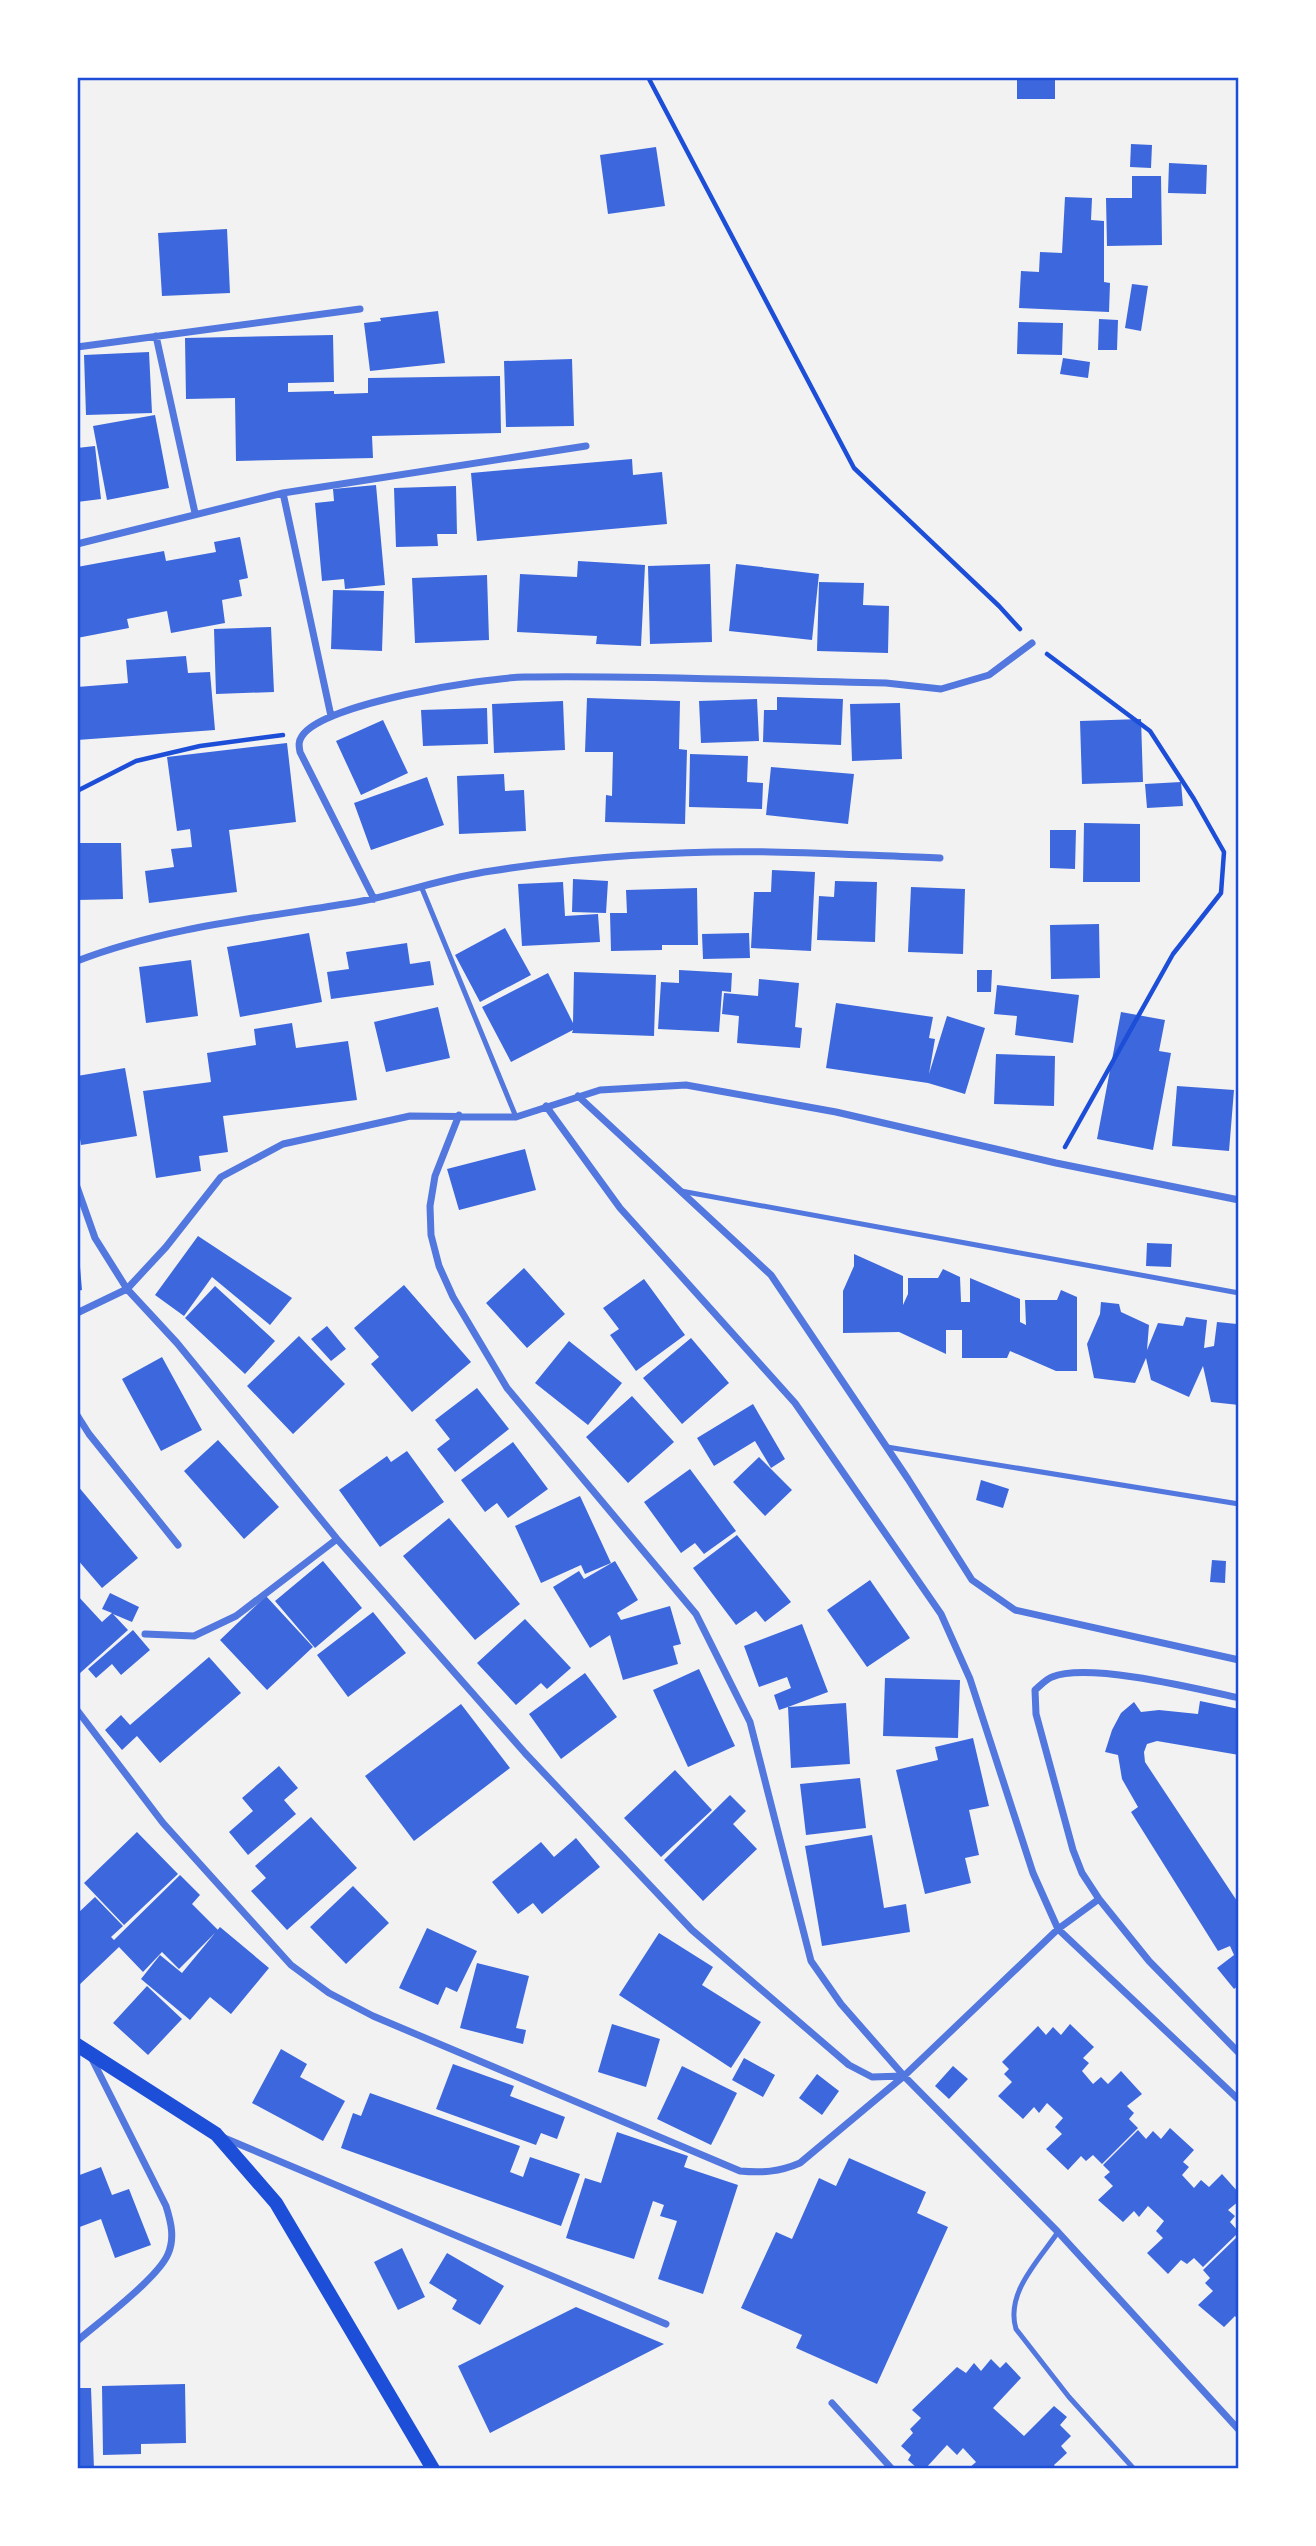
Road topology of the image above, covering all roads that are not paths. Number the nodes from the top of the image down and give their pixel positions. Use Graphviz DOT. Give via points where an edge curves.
graph roads {
  1 [pos="360,309"];
  2 [pos="156,336"];
  3 [pos="77,347"];
  4 [pos="586,446"];
  5 [pos="284,493"];
  6 [pos="195,513"];
  7 [pos="77,544"];
  8 [pos="1032,643"];
  9 [pos="331,716"];
  10 [pos="940,858"];
  11 [pos="421,886"];
  12 [pos="374,900"];
  13 [pos="77,961"];
  14 [pos="578,1096"];
  15 [pos="547,1106"];
  16 [pos="458,1115"];
  17 [pos="516,1117"];
  18 [pos="77,1187"];
  19 [pos="681,1191"];
  20 [pos="1239,1200"];
  21 [pos="127,1289"];
  22 [pos="1239,1293"];
  23 [pos="77,1313"];
  24 [pos="77,1415"];
  25 [pos="887,1447"];
  26 [pos="1239,1504"];
  27 [pos="337,1539"];
  28 [pos="178,1545"];
  29 [pos="145,1634"];
  30 [pos="1239,1660"];
  31 [pos="1239,1698"];
  32 [pos="77,1710"];
  33 [pos="1099,1899"];
  34 [pos="1058,1929"];
  35 [pos="77,2045"];
  36 [pos="1239,2053"];
  37 [pos="90,2055"];
  38 [pos="904,2076"];
  39 [pos="1239,2100"];
  40 [pos="216,2134"];
  41 [pos="1058,2232"];
  42 [pos="666,2324"];
  43 [pos="77,2341"];
  44 [pos="832,2403"];
  45 [pos="1239,2430"];
  46 [pos="433,2469"];
  47 [pos="892,2469"];
  48 [pos="1134,2469"];
  1 -- 2 [label="street"];
  2 -- 3 [label="street"];
  2 -- 6 [label="street"];
  4 -- 5 [label="street"];
  5 -- 6 [label="street"];
  5 -- 9 [label="street"];
  6 -- 7 [label="street"];
  8 -- 9 [label="street" via="989,675 941,689 886,683 522,677 419,691"];
  9 -- 12 [label="street" via="303,734 300,751"];
  10 -- 11 [label="street" via="768,852 628,856 491,870"];
  11 -- 12 [label="street"];
  11 -- 17 [label="lane"];
  12 -- 13 [label="street" via="155,936"];
  14 -- 15 [label="street"];
  14 -- 19 [label="street"];
  14 -- 20 [label="street" via="600,1090 686,1085 836,1111"];
  15 -- 17 [label="street"];
  15 -- 34 [label="street" via="620,1208 795,1404 941,1614 970,1679 1033,1873"];
  16 -- 17 [label="street"];
  16 -- 21 [label="street" via="410,1116 273,1149 221,1177"];
  16 -- 38 [label="street" via="435,1176 430,1206 431,1236 453,1297 507,1388 696,1614 750,1722 811,1961 841,2004"];
  18 -- 21 [label="street" via="95,1238"];
  19 -- 22 [label="lane"];
  19 -- 25 [label="street" via="771,1275"];
  21 -- 23 [label="street"];
  21 -- 27 [label="street" via="177,1343"];
  24 -- 28 [label="street"];
  25 -- 26 [label="lane"];
  25 -- 30 [label="street" via="972,1580 1015,1610"];
  27 -- 29 [label="street" via="236,1616 194,1636"];
  27 -- 38 [label="street" via="525,1753 692,1930 849,2065 872,2077"];
  31 -- 33 [label="street" via="1086,1671 1051,1677 1035,1690 1036,1714 1073,1850"];
  32 -- 38 [label="street" via="163,1823 291,1965 329,1993 373,2016 740,2171 773,2172 800,2163"];
  33 -- 34 [label="street"];
  33 -- 36 [label="street" via="1149,1961"];
  34 -- 38 [label="street"];
  34 -- 39 [label="street"];
  35 -- 37 [label="main road"];
  37 -- 40 [label="main road"];
  37 -- 43 [label="street" via="166,2206 172,2238 169,2253 153,2275"];
  38 -- 41 [label="street"];
  40 -- 42 [label="street"];
  40 -- 46 [label="main road" via="275,2203"];
  41 -- 45 [label="street"];
  41 -- 48 [label="lane" via="1015,2298 1016,2329"];
  44 -- 47 [label="street"];
}
